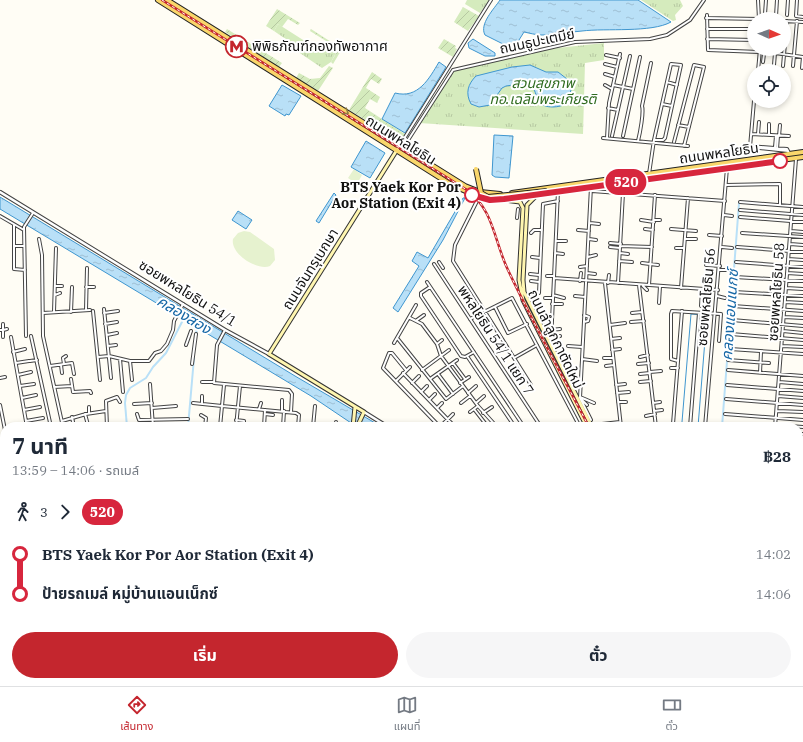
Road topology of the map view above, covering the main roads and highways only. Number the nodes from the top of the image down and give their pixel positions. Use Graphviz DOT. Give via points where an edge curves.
graph roads {
  1 [pos="158,0"];
  2 [pos="167,0"];
  3 [pos="173,3"];
  4 [pos="318,94"];
  5 [pos="315,99"];
  6 [pos="399,150"];
  7 [pos="803,152"];
  8 [pos="803,157"];
  9 [pos="732,162"];
  10 [pos="733,167"];
  11 [pos="476,169"];
  12 [pos="591,182"];
  13 [pos="591,189"];
  14 [pos="567,190"];
  15 [pos="538,194"];
  16 [pos="504,199"];
  17 [pos="522,204"];
  18 [pos="527,205"];
  19 [pos="269,354"];
  20 [pos="567,377"];
  21 [pos="563,379"];
  22 [pos="355,408"];
  23 [pos="354,422"];
  24 [pos="359,422"];
  25 [pos="584,422"];
  26 [pos="590,422"];
  1 -- 3 [label="main road, ถนนพหลโยธิน"];
  2 -- 3 [label="main road, ถนนพหลโยธิน"];
  3 -- 4 [label="main road, ถนนพหลโยธิน"];
  3 -- 5 [label="main road, ถนนพหลโยธิน"];
  4 -- 5 [label="main road"];
  4 -- 6 [label="main road, ถนนพหลโยธิน, one-way"];
  5 -- 6 [label="main road, ถนนพหลโยธิน"];
  6 -- 12 [label="main road, ถนนพหลโยธิน" via="465,186 487,193 505,194"];
  6 -- 16 [label="main road, ถนนพหลโยธิน" via="458,188 479,197"];
  6 -- 19 [label="main road, ถนนจันทรุเบกษา"];
  7 -- 9 [label="main road, ถนนพหลโยธิน"];
  8 -- 10 [label="main road, ถนนพหลโยธิน"];
  9 -- 10 [label="main road"];
  9 -- 12 [label="main road, ถนนพหลโยธิน"];
  10 -- 13 [label="main road, ถนนพหลโยธิน"];
  11 -- 14 [label="main road, bridge" via="481,193 488,197"];
  12 -- 13 [label="main road"];
  13 -- 14 [label="main road, ถนนพหลโยธิน"];
  14 -- 15 [label="main road, ถนนพหลโยธิน"];
  15 -- 16 [label="main road, ถนนพหลโยธิน"];
  15 -- 18 [label="main road"];
  16 -- 17 [label="main road"];
  17 -- 18 [label="main road" via="524,201"];
  17 -- 21 [label="main road, ถนนลำลูกกาตัดใหม่" via="519,280 521,295"];
  18 -- 20 [label="main road, ถนนลำลูกกาตัดใหม่" via="524,292"];
  19 -- 22 [label="main road, ซอยพหลโยธิน 54/1"];
  20 -- 21 [label="main road"];
  20 -- 26 [label="main road, ถนนลำลูกกาตัดใหม่"];
  21 -- 25 [label="main road, ถนนลำลูกกาตัดใหม่"];
  22 -- 23 [label="main road"];
  22 -- 24 [label="main road, ซอยพหลโยธิน 54/1" via="363,413"];
}
